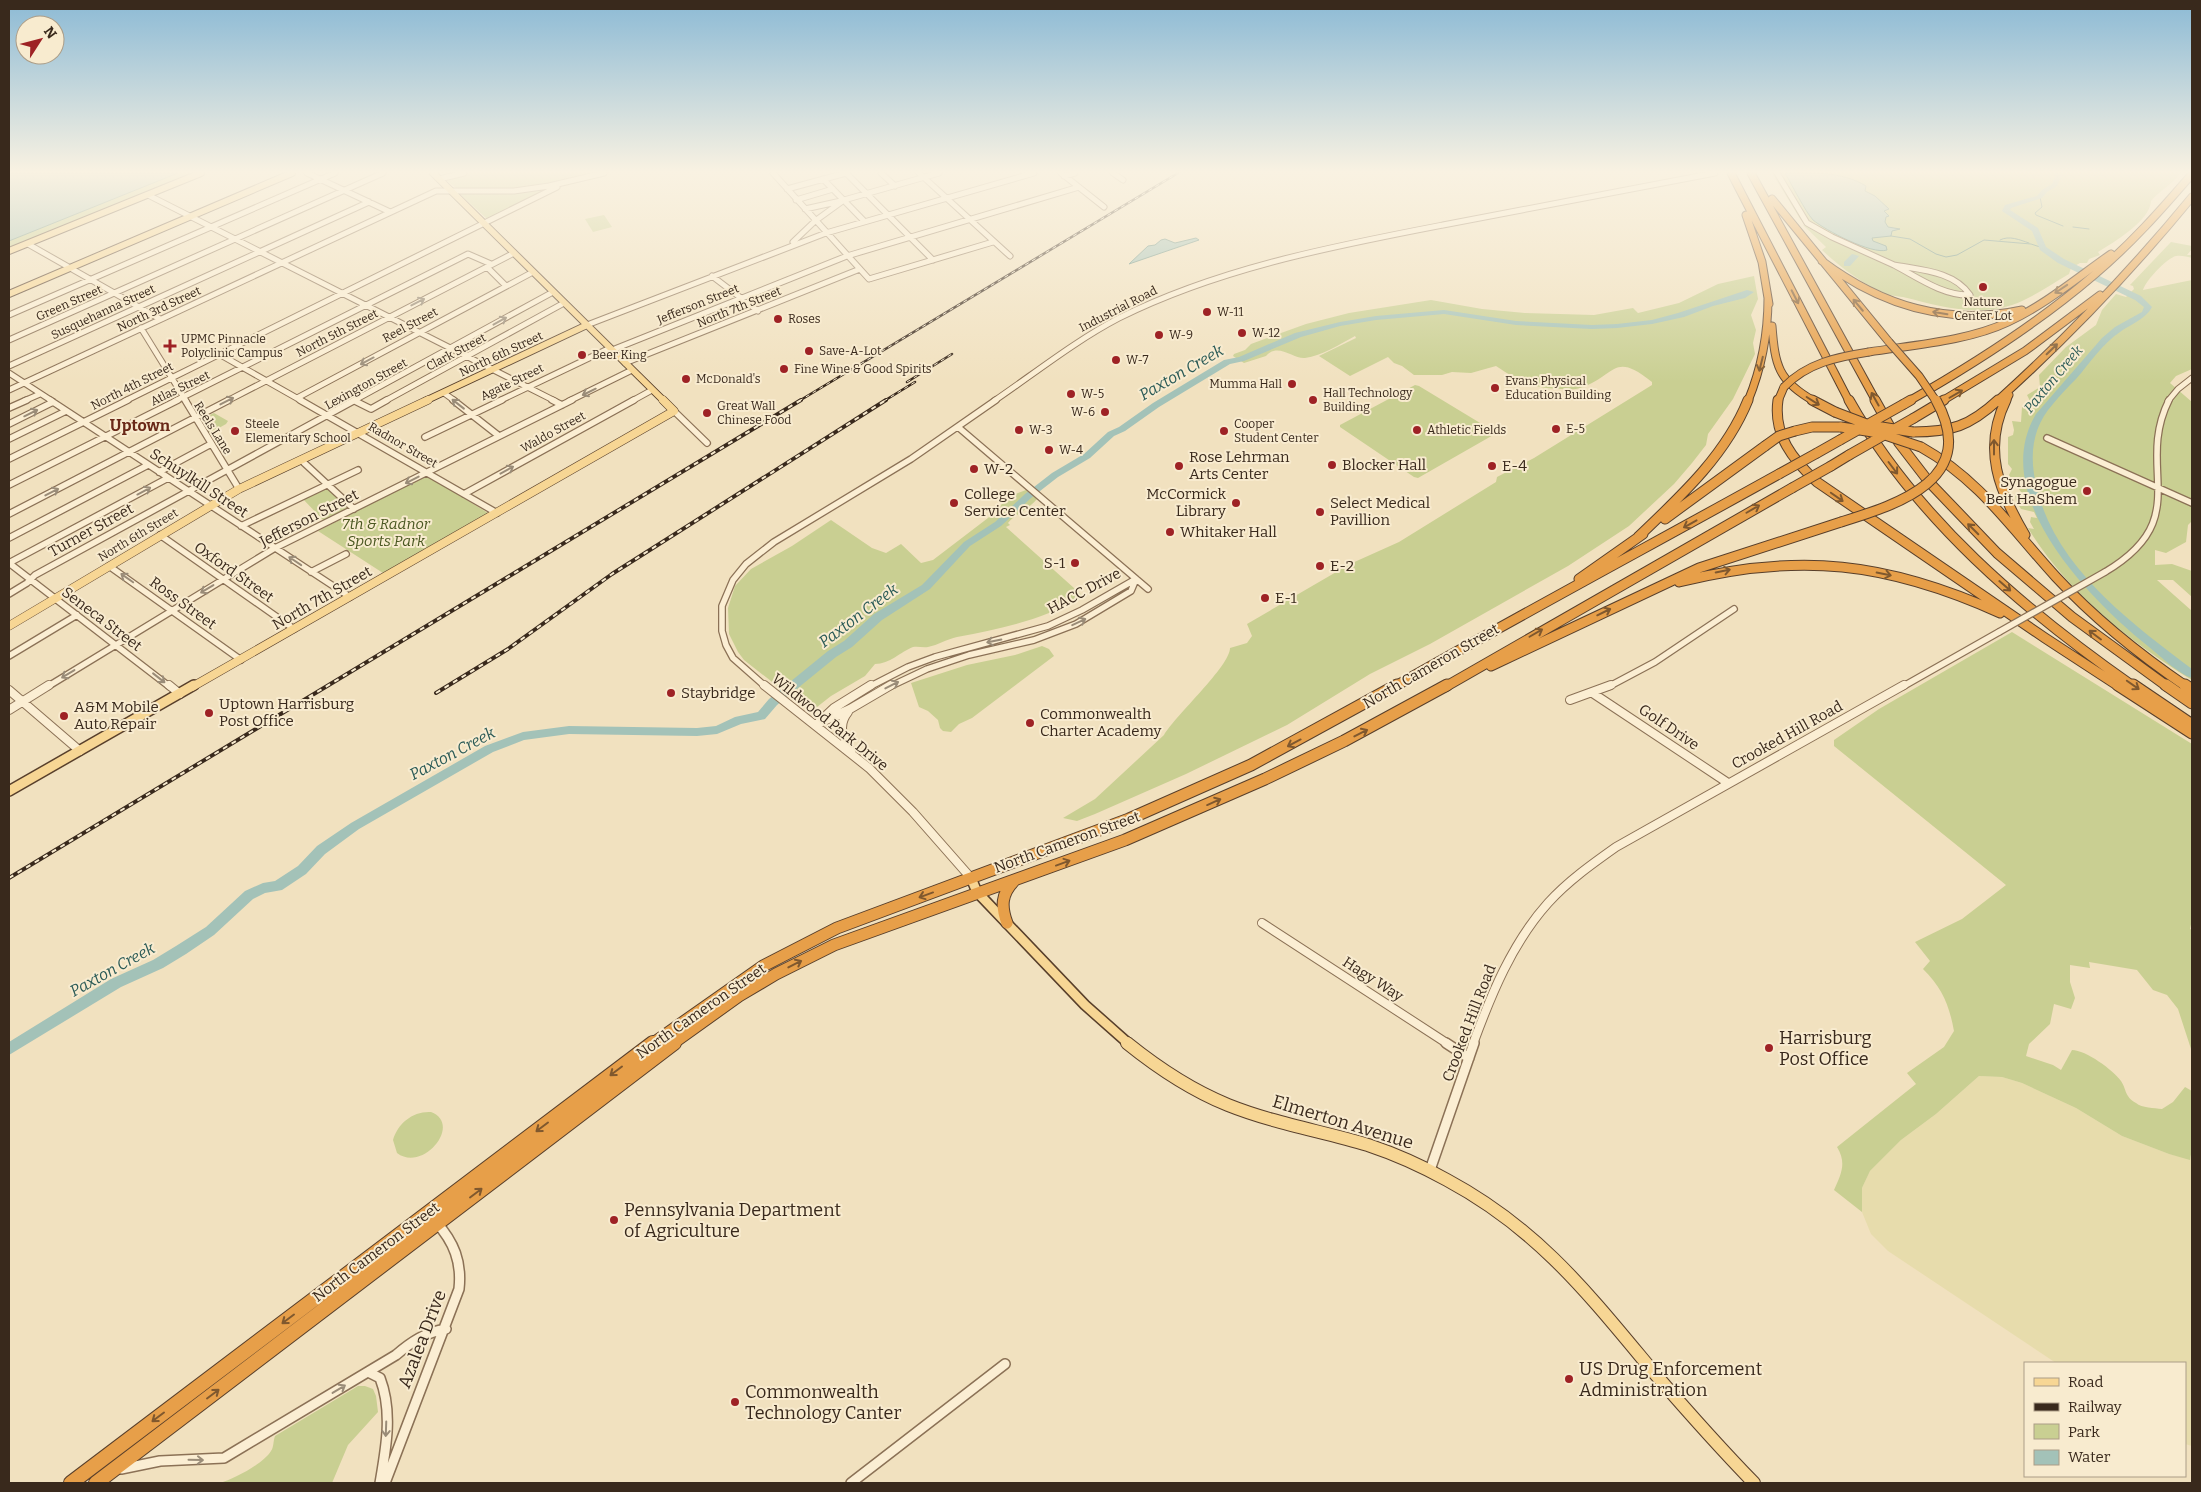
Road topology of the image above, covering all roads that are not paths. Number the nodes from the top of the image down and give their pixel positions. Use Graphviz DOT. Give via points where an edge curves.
graph roads {
  1 [pos="993,242"];
  2 [pos="31,243"];
  3 [pos="129,243"];
  4 [pos="176,243"];
  5 [pos="228,243"];
  6 [pos="244,243"];
  7 [pos="279,243"];
  8 [pos="325,243"];
  9 [pos="444,243"];
  10 [pos="504,243"];
  11 [pos="790,243"];
  12 [pos="798,243"];
  13 [pos="835,243"];
  14 [pos="891,243"];
  15 [pos="916,243"];
  16 [pos="991,243"];
  17 [pos="1356,243"];
  18 [pos="1756,243"];
  19 [pos="1767,243"];
  20 [pos="1789,243"];
  21 [pos="1807,243"];
  22 [pos="1847,243"];
  23 [pos="2128,243"];
  24 [pos="2129,243"];
  25 [pos="2156,243"];
  26 [pos="28,244"];
  27 [pos="778,250"];
  28 [pos="9,251"];
  29 [pos="261,251"];
  30 [pos="514,253"];
  31 [pos="847,256"];
  32 [pos="1010,256"];
  33 [pos="933,260"];
  34 [pos="1822,261"];
  35 [pos="282,263"];
  36 [pos="489,266"];
  37 [pos="1894,266"];
  38 [pos="70,268"];
  39 [pos="860,269"];
  40 [pos="533,272"];
  41 [pos="712,276"];
  42 [pos="90,280"];
  43 [pos="2114,285"];
  44 [pos="506,286"];
  45 [pos="553,292"];
  46 [pos="114,293"];
  47 [pos="342,293"];
  48 [pos="9,294"];
  49 [pos="741,298"];
  50 [pos="1768,298"];
  51 [pos="564,303"];
  52 [pos="2039,303"];
  53 [pos="366,305"];
  54 [pos="138,307"];
  55 [pos="758,311"];
  56 [pos="9,315"];
  57 [pos="390,317"];
  58 [pos="160,320"];
  59 [pos="587,326"];
  60 [pos="141,328"];
  61 [pos="420,333"];
  62 [pos="9,340"];
  63 [pos="450,348"];
  64 [pos="611,349"];
  65 [pos="219,354"];
  66 [pos="468,357"];
  67 [pos="625,363"];
  68 [pos="9,366"];
  69 [pos="244,367"];
  70 [pos="632,370"];
  71 [pos="494,371"];
  72 [pos="9,373"];
  73 [pos="171,378"];
  74 [pos="2192,378"];
  75 [pos="266,381"];
  76 [pos="24,383"];
  77 [pos="2018,384"];
  78 [pos="528,388"];
  79 [pos="9,390"];
  80 [pos="652,390"];
  81 [pos="444,393"];
  82 [pos="40,394"];
  83 [pos="183,398"];
  84 [pos="298,398"];
  85 [pos="355,401"];
  86 [pos="53,402"];
  87 [pos="562,405"];
  88 [pos="9,408"];
  89 [pos="66,411"];
  90 [pos="674,412"];
  91 [pos="472,415"];
  92 [pos="328,416"];
  93 [pos="195,418"];
  94 [pos="82,422"];
  95 [pos="9,424"];
  96 [pos="958,428"];
  97 [pos="359,433"];
  98 [pos="105,436"];
  99 [pos="499,436"];
  100 [pos="425,437"];
  101 [pos="2047,438"];
  102 [pos="9,439"];
  103 [pos="707,443"];
  104 [pos="211,444"];
  105 [pos="128,452"];
  106 [pos="9,459"];
  107 [pos="301,460"];
  108 [pos="148,465"];
  109 [pos="228,470"];
  110 [pos="358,470"];
  111 [pos="159,472"];
  112 [pos="427,472"];
  113 [pos="168,478"];
  114 [pos="327,484"];
  115 [pos="9,486"];
  116 [pos="2158,488"];
  117 [pos="239,489"];
  118 [pos="188,491"];
  119 [pos="464,494"];
  120 [pos="2192,503"];
  121 [pos="210,505"];
  122 [pos="354,509"];
  123 [pos="497,513"];
  124 [pos="9,514"];
  125 [pos="241,526"];
  126 [pos="160,535"];
  127 [pos="1638,537"];
  128 [pos="9,538"];
  129 [pos="275,548"];
  130 [pos="346,554"];
  131 [pos="9,563"];
  132 [pos="109,566"];
  133 [pos="1121,566"];
  134 [pos="2049,569"];
  135 [pos="312,572"];
  136 [pos="739,572"];
  137 [pos="223,579"];
  138 [pos="1136,579"];
  139 [pos="30,580"];
  140 [pos="1124,586"];
  141 [pos="1131,591"];
  142 [pos="9,594"];
  143 [pos="1642,594"];
  144 [pos="350,597"];
  145 [pos="55,598"];
  146 [pos="1542,604"];
  147 [pos="1734,609"];
  148 [pos="172,610"];
  149 [pos="77,615"];
  150 [pos="9,626"];
  151 [pos="294,629"];
  152 [pos="2045,638"];
  153 [pos="116,644"];
  154 [pos="9,656"];
  155 [pos="241,660"];
  156 [pos="9,690"];
  157 [pos="2192,690"];
  158 [pos="1434,693"];
  159 [pos="180,694"];
  160 [pos="1594,694"];
  161 [pos="1570,700"];
  162 [pos="22,701"];
  163 [pos="2192,703"];
  164 [pos="850,709"];
  165 [pos="9,710"];
  166 [pos="816,725"];
  167 [pos="2192,725"];
  168 [pos="2192,733"];
  169 [pos="80,751"];
  170 [pos="854,755"];
  171 [pos="1728,783"];
  172 [pos="9,791"];
  173 [pos="971,878"];
  174 [pos="1017,879"];
  175 [pos="977,892"];
  176 [pos="1007,923"];
  177 [pos="1262,923"];
  178 [pos="1469,1058"];
  179 [pos="1430,1170"];
  180 [pos="438,1206"];
  181 [pos="424,1216"];
  182 [pos="438,1222"];
  183 [pos="446,1329"];
  184 [pos="1005,1364"];
  185 [pos="368,1372"];
  186 [pos="97,1482"];
  187 [pos="71,1483"];
  188 [pos="380,1483"];
  189 [pos="385,1483"];
  190 [pos="851,1483"];
  191 [pos="1754,1483"];
  1 -- 32 [label="street"];
  2 -- 26 [label="main road"];
  3 -- 38 [label="main road"];
  4 -- 42 [label="street"];
  5 -- 46 [label="street, Green Street"];
  6 -- 29 [label="street"];
  7 -- 29 [label="street, Susquehanna Street"];
  8 -- 35 [label="street, North 3rd Street"];
  9 -- 47 [label="street, North 4th Street"];
  10 -- 30 [label="main road"];
  11 -- 27 [label="street"];
  12 -- 27 [label="street, North 6th Street"];
  13 -- 31 [label="street"];
  14 -- 31 [label="street, Jefferson Street"];
  15 -- 33 [label="street"];
  16 -- 33 [label="street"];
  17 -- 96 [label="street, Industrial Road" via="1216,278 1151,303 1099,329"];
  18 -- 50 [label="highway"];
  19 -- 167 [label="highway, one-way" via="1859,417 1904,481 1969,552 2020,599 2099,661"];
  163 -- 20 [label="highway, one-way" via="2120,654 2017,572 1922,472 1899,442"];
  21 -- 34 [label="highway"];
  22 -- 37 [label="street"];
  23 -- 52 [label="highway, one-way"];
  24 -- 146 [label="highway, one-way, bridge" via="2095,276 2007,343 1817,453"];
  25 -- 43 [label="highway"];
  26 -- 28 [label="main road"];
  26 -- 38 [label="street"];
  27 -- 41 [label="street, North 6th Street"];
  29 -- 35 [label="street"];
  29 -- 54 [label="street, Susquehanna Street"];
  30 -- 36 [label="street, North 5th Street"];
  30 -- 40 [label="main road"];
  31 -- 39 [label="street"];
  31 -- 49 [label="street, Jefferson Street"];
  33 -- 39 [label="street" via="869,279"];
  52 -- 34 [label="highway, one-way" via="2017,312 1993,316 1932,312 1867,291"];
  143 -- 34 [label="highway, one-way, bridge" via="1710,563 1890,506 1920,491 1938,472 1946,453 1946,426 1939,406 1928,388"];
  35 -- 47 [label="street"];
  35 -- 58 [label="street, North 3rd Street"];
  36 -- 44 [label="street"];
  36 -- 53 [label="street, Atlas Street" via="468,254"];
  57 -- 36 [label="street, North 5th Street, one-way"];
  37 -- 37 [label="street" via="1955,294 1970,295 1942,274"];
  38 -- 42 [label="street"];
  38 -- 48 [label="main road"];
  39 -- 55 [label="street, North 7th Street"];
  40 -- 44 [label="street, Reel Street"];
  40 -- 45 [label="main road"];
  41 -- 49 [label="street"];
  41 -- 59 [label="street, North 6th Street"];
  42 -- 46 [label="street"];
  42 -- 56 [label="street"];
  77 -- 43 [label="highway, one-way"];
  158 -- 43 [label="highway, one-way, bridge" via="1914,418 2025,351"];
  44 -- 61 [label="street, Reel Street"];
  45 -- 51 [label="main road"];
  63 -- 45 [label="street, Lexington Street, one-way"];
  46 -- 54 [label="street"];
  46 -- 62 [label="street, Green Street"];
  47 -- 53 [label="street"];
  47 -- 65 [label="street, North 4th Street"];
  49 -- 55 [label="street"];
  49 -- 64 [label="street, Jefferson Street"];
  50 -- 77 [label="highway, one-way, bridge" via="1775,355 1780,369 1800,392 1835,412 1869,425 1913,432 1942,431 1969,424"];
  50 -- 127 [label="highway, one-way" via="1761,362 1741,415 1700,476"];
  51 -- 59 [label="main road"];
  51 -- 66 [label="street, Clark Street"];
  52 -- 152 [label="highway, one-way, bridge" via="2014,319 1982,332 1834,358 1813,365 1784,387 1776,407 1777,426 1785,445 1804,470 1841,500"];
  53 -- 57 [label="street"];
  53 -- 69 [label="street, Atlas Street"];
  54 -- 58 [label="street"];
  54 -- 68 [label="street, Susquehanna Street"];
  55 -- 67 [label="street, North 7th Street"];
  57 -- 61 [label="street"];
  57 -- 75 [label="street, North 5th Street"];
  58 -- 60 [label="street, North 3rd Street"];
  59 -- 64 [label="main road"];
  59 -- 71 [label="main road, North 6th Street"];
  60 -- 73 [label="street, Reels Lane"];
  60 -- 76 [label="street, North 3rd Street"];
  61 -- 63 [label="street"];
  61 -- 84 [label="street, Reel Street, one-way"];
  63 -- 66 [label="street"];
  63 -- 85 [label="street, Lexington Street"];
  64 -- 67 [label="main road"];
  64 -- 78 [label="street, Agate Street"];
  65 -- 69 [label="street, Radnor Street"];
  65 -- 73 [label="street, North 4th Street"];
  66 -- 71 [label="street"];
  66 -- 85 [label="street, Clark Street" via="371,409"];
  67 -- 70 [label="main road"];
  69 -- 75 [label="street, Radnor Street"];
  69 -- 83 [label="street, Atlas Street"];
  70 -- 80 [label="main road"];
  70 -- 87 [label="street, Jefferson Street, one-way"];
  71 -- 78 [label="street"];
  71 -- 81 [label="main road, North 6th Street"];
  72 -- 76 [label="street, Schuylkill Street"];
  73 -- 83 [label="street, Reels Lane"];
  73 -- 94 [label="street, North 4th Street"];
  74 -- 116 [label="street, Crooked Hill Road" via="2175,391 2160,418"];
  75 -- 84 [label="street, Radnor Street"];
  93 -- 75 [label="street, North 5th Street, one-way"];
  76 -- 79 [label="street, North 3rd Street"];
  76 -- 82 [label="street, Schuylkill Street"];
  134 -- 77 [label="highway, one-way" via="2010,509 1996,468 1993,441 1996,425 2005,402"];
  78 -- 87 [label="street"];
  78 -- 91 [label="street, Agate Street"];
  80 -- 90 [label="main road"];
  119 -- 80 [label="street, Waldo Street, one-way"];
  91 -- 81 [label="street, one-way"];
  81 -- 97 [label="main road, North 6th Street"];
  82 -- 86 [label="street, Schuylkill Street"];
  82 -- 88 [label="street"];
  83 -- 93 [label="street, Reels Lane"];
  83 -- 98 [label="street, Atlas Street"];
  84 -- 92 [label="street, Radnor Street"];
  85 -- 92 [label="street, Lexington Street"];
  86 -- 89 [label="street, Schuylkill Street"];
  95 -- 86 [label="street, one-way"];
  87 -- 99 [label="street, Jefferson Street"];
  89 -- 94 [label="street, Schuylkill Street"];
  89 -- 102 [label="street"];
  90 -- 103 [label="street"];
  90 -- 123 [label="main road, North 7th Street"];
  91 -- 99 [label="street"];
  91 -- 100 [label="street, Agate Street"];
  92 -- 97 [label="street, Radnor Street"];
  92 -- 109 [label="street, Lexington Street"];
  93 -- 104 [label="street, Reels Lane"];
  93 -- 105 [label="street, North 5th Street"];
  94 -- 98 [label="street, Schuylkill Street"];
  94 -- 106 [label="street, North 4th Street"];
  96 -- 133 [label="street"];
  96 -- 136 [label="street, Industrial Road" via="774,542"];
  97 -- 107 [label="main road, North 6th Street"];
  97 -- 112 [label="street, Radnor Street"];
  98 -- 105 [label="street, Schuylkill Street"];
  98 -- 115 [label="street, Atlas Street"];
  99 -- 112 [label="street, Jefferson Street"];
  101 -- 116 [label="street"];
  104 -- 109 [label="street, Reels Lane"];
  104 -- 111 [label="street"];
  105 -- 108 [label="street, Schuylkill Street"];
  124 -- 105 [label="street, North 5th Street, one-way"];
  107 -- 114 [label="street"];
  107 -- 117 [label="main road, North 6th Street"];
  108 -- 111 [label="street, Schuylkill Street"];
  108 -- 128 [label="street"];
  109 -- 117 [label="street, Reels Lane"];
  109 -- 118 [label="street, Lexington Street"];
  110 -- 114 [label="street"];
  111 -- 113 [label="street, Schuylkill Street"];
  112 -- 119 [label="street, Radnor Street"];
  112 -- 122 [label="street, Jefferson Street, one-way"];
  113 -- 118 [label="street, Schuylkill Street"];
  131 -- 113 [label="street, one-way"];
  114 -- 122 [label="street"];
  114 -- 125 [label="street"];
  116 -- 120 [label="street"];
  116 -- 171 [label="street, Crooked Hill Road, bridge" via="2157,513 2144,541 2128,557"];
  117 -- 121 [label="main road, North 6th Street"];
  118 -- 121 [label="street, Schuylkill Street"];
  118 -- 139 [label="street, Turner Street"];
  119 -- 123 [label="street, Radnor Street"];
  121 -- 125 [label="street, Schuylkill Street"];
  121 -- 126 [label="main road, North 6th Street"];
  122 -- 129 [label="street, Jefferson Street"];
  123 -- 144 [label="main road, North 7th Street"];
  125 -- 129 [label="street, Schuylkill Street"];
  126 -- 132 [label="main road, North 6th Street"];
  126 -- 137 [label="street, Oxford Street"];
  127 -- 134 [label="highway, bridge" via="1779,436 1812,427 1841,427 1879,433 1921,447 1948,462 1971,480"];
  127 -- 146 [label="highway"];
  135 -- 129 [label="street, Schuylkill Street, one-way"];
  129 -- 137 [label="street, Jefferson Street"];
  130 -- 135 [label="street"];
  131 -- 139 [label="street, Seneca Street"];
  132 -- 145 [label="main road, North 6th Street"];
  148 -- 132 [label="street, Ross Street, one-way"];
  133 -- 138 [label="street"];
  133 -- 140 [label="street"];
  134 -- 157 [label="highway" via="2117,635"];
  135 -- 144 [label="street, Schuylkill Street"];
  136 -- 166 [label="street, Wildwood Park Drive" via="728,588 722,606 723,638 729,652 738,664"];
  137 -- 148 [label="street, Jefferson Street, one-way"];
  137 -- 151 [label="street, Oxford Street"];
  138 -- 140 [label="street, HACC Drive"];
  138 -- 141 [label="street, HACC Drive"];
  138 -- 141 [label="street" via="1148,590"];
  139 -- 142 [label="street, Turner Street"];
  139 -- 145 [label="street, Seneca Street"];
  140 -- 166 [label="street, HACC Drive, one-way" via="1048,626 951,651 893,674 842,703"];
  164 -- 141 [label="street, HACC Drive, one-way" via="927,669 969,655 1034,640 1070,626 1100,612"];
  143 -- 152 [label="highway, one-way" via="1737,568 1782,564 1839,566 1901,577 1953,592"];
  158 -- 143 [label="highway, one-way"];
  144 -- 151 [label="main road, North 7th Street"];
  145 -- 149 [label="street, Seneca Street"];
  145 -- 150 [label="main road, North 6th Street"];
  146 -- 173 [label="highway, North Cameron Street, one-way" via="1251,765 1129,819"];
  147 -- 160 [label="street" via="1648,666"];
  148 -- 153 [label="street, Jefferson Street"];
  148 -- 155 [label="street, Ross Street"];
  149 -- 153 [label="street, Seneca Street"];
  149 -- 154 [label="street"];
  151 -- 155 [label="main road, North 7th Street"];
  152 -- 168 [label="highway"];
  153 -- 159 [label="street, Seneca Street, one-way"];
  153 -- 162 [label="street, Jefferson Street, one-way"];
  155 -- 159 [label="main road, North 7th Street"];
  156 -- 162 [label="street"];
  174 -- 158 [label="highway, North Cameron Street, one-way" via="1125,840 1265,779"];
  159 -- 169 [label="main road, North 7th Street"];
  160 -- 161 [label="street"];
  160 -- 171 [label="street, Golf Drive"];
  162 -- 165 [label="street, Jefferson Street"];
  162 -- 169 [label="street"];
  164 -- 166 [label="street, HACC Drive"];
  164 -- 170 [label="street" via="842,718 840,729"];
  166 -- 170 [label="street, Wildwood Park Drive"];
  169 -- 172 [label="main road, North 7th Street"];
  170 -- 173 [label="street, Wildwood Park Drive" via="913,812"];
  171 -- 178 [label="street, Crooked Hill Road" via="1609,852 1548,903 1506,964"];
  173 -- 175 [label="main road, Elmerton Avenue"];
  173 -- 180 [label="highway, North Cameron Street, one-way" via="837,928 763,966 688,1017"];
  174 -- 175 [label="highway, North Cameron Street"];
  174 -- 176 [label="highway" via="1003,897 1002,908"];
  175 -- 176 [label="main road, Elmerton Avenue"];
  182 -- 175 [label="highway, North Cameron Street, one-way" via="676,1041 751,989 834,945"];
  176 -- 179 [label="main road, Elmerton Avenue" via="1105,1024 1176,1079 1243,1111 1365,1144"];
  177 -- 178 [label="street, Hagy Way"];
  178 -- 179 [label="street, Crooked Hill Road"];
  179 -- 191 [label="main road, Elmerton Avenue" via="1496,1210 1559,1262"];
  180 -- 181 [label="highway, North Cameron Street"];
  180 -- 182 [label="street"];
  181 -- 182 [label="street"];
  181 -- 187 [label="highway, North Cameron Street, one-way"];
  182 -- 183 [label="street, Azalea Drive" via="455,1249 461,1271 459,1289"];
  186 -- 182 [label="highway, North Cameron Street, one-way"];
  183 -- 185 [label="street" via="427,1332"];
  183 -- 189 [label="street, Azalea Drive"];
  184 -- 190 [label="street"];
  186 -- 185 [label="street, one-way" via="122,1469 148,1462 224,1458"];
  185 -- 188 [label="street, one-way" via="380,1378 386,1408 386,1446"];
}
